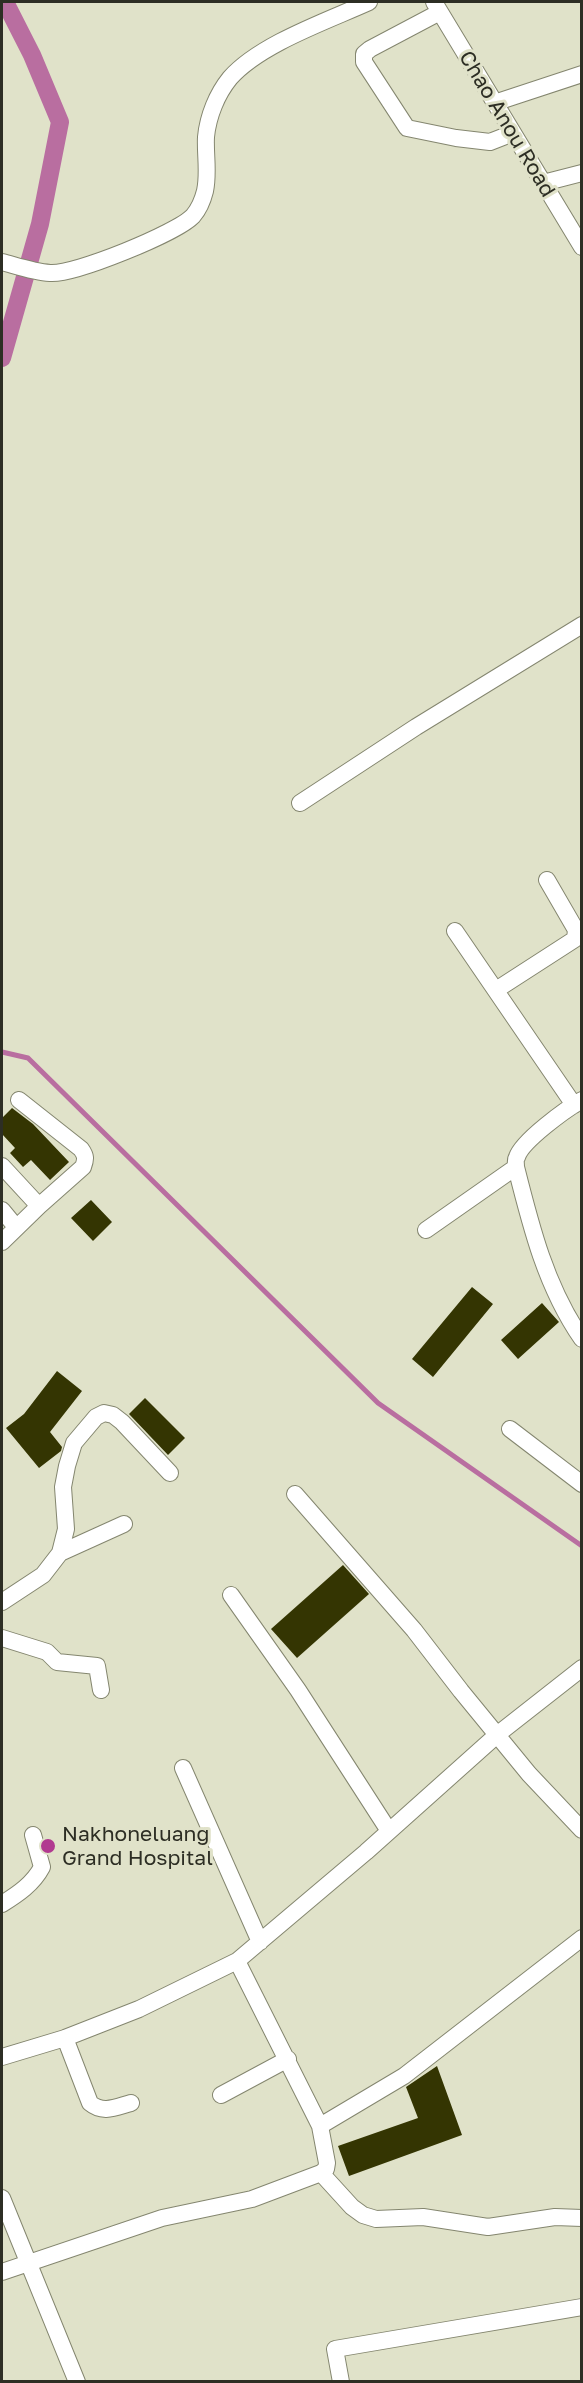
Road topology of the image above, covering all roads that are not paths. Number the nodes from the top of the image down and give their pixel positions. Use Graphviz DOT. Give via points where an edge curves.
graph roads {
  1 [pos="369,2"];
  2 [pos="437,7"];
  3 [pos="582,74"];
  4 [pos="494,104"];
  5 [pos="513,133"];
  6 [pos="582,173"];
  7 [pos="543,183"];
  8 [pos="582,247"];
  9 [pos="2,262"];
  10 [pos="582,625"];
  11 [pos="300,803"];
  12 [pos="547,880"];
  13 [pos="455,931"];
  14 [pos="496,990"];
  15 [pos="19,1100"];
  16 [pos="578,1103"];
  17 [pos="2,1166"];
  18 [pos="516,1167"];
  19 [pos="39,1206"];
  20 [pos="2,1210"];
  21 [pos="16,1227"];
  22 [pos="426,1230"];
  23 [pos="2,1242"];
  24 [pos="582,1339"];
  25 [pos="510,1429"];
  26 [pos="170,1473"];
  27 [pos="582,1484"];
  28 [pos="295,1494"];
  29 [pos="124,1524"];
  30 [pos="60,1553"];
  31 [pos="231,1595"];
  32 [pos="2,1602"];
  33 [pos="2,1638"];
  34 [pos="582,1668"];
  35 [pos="100,1690"];
  36 [pos="498,1734"];
  37 [pos="183,1767"];
  38 [pos="582,1830"];
  39 [pos="389,1831"];
  40 [pos="33,1835"];
  41 [pos="2,1904"];
  42 [pos="582,1938"];
  43 [pos="260,1942"];
  44 [pos="237,1961"];
  45 [pos="65,2038"];
  46 [pos="2,2057"];
  47 [pos="288,2060"];
  48 [pos="220,2095"];
  49 [pos="131,2103"];
  50 [pos="320,2126"];
  51 [pos="321,2173"];
  52 [pos="2,2198"];
  53 [pos="582,2217"];
  54 [pos="28,2263"];
  55 [pos="2,2272"];
  56 [pos="582,2307"];
  57 [pos="77,2382"];
  58 [pos="341,2382"];
  1 -- 9 [label="street" via="276,44 230,78 213,105 207,136 205,191 199,206 182,224 124,252 74,270 51,273"];
  2 -- 4 [label="street, Chao Anou Road"];
  2 -- 5 [label="street" via="370,49 364,54 364,62 407,128 490,142"];
  3 -- 4 [label="street"];
  4 -- 5 [label="street, Chao Anou Road"];
  5 -- 7 [label="street, Chao Anou Road"];
  6 -- 7 [label="street"];
  7 -- 8 [label="street, Chao Anou Road"];
  10 -- 11 [label="street"];
  12 -- 14 [label="street" via="576,930 575,939"];
  13 -- 14 [label="street"];
  14 -- 16 [label="street"];
  15 -- 19 [label="street" via="81,1149 86,1160"];
  16 -- 18 [label="street" via="524,1147 516,1157"];
  17 -- 19 [label="street"];
  18 -- 22 [label="street"];
  18 -- 24 [label="street" via="534,1238 554,1291"];
  19 -- 21 [label="street"];
  20 -- 21 [label="street"];
  21 -- 23 [label="street"];
  25 -- 27 [label="street"];
  26 -- 30 [label="street" via="123,1422 104,1413 96,1417 74,1443 67,1466 63,1487 66,1529"];
  28 -- 36 [label="street" via="414,1630"];
  29 -- 30 [label="street"];
  30 -- 32 [label="street" via="43,1575"];
  31 -- 39 [label="street"];
  33 -- 35 [label="street" via="47,1652 57,1662 97,1666"];
  34 -- 36 [label="street"];
  36 -- 38 [label="street" via="529,1774"];
  36 -- 39 [label="street"];
  37 -- 43 [label="street"];
  39 -- 43 [label="street"];
  40 -- 41 [label="street" via="42,1867 36,1878"];
  42 -- 50 [label="street" via="404,2076"];
  43 -- 44 [label="street"];
  44 -- 45 [label="street" via="139,2009"];
  44 -- 47 [label="street"];
  45 -- 46 [label="street"];
  45 -- 49 [label="street" via="90,2103 97,2109 108,2110"];
  47 -- 48 [label="street"];
  47 -- 50 [label="street"];
  50 -- 51 [label="street" via="327,2163"];
  51 -- 53 [label="street" via="352,2207 376,2219 423,2217 488,2227"];
  51 -- 54 [label="street" via="252,2199 162,2218"];
  52 -- 54 [label="street"];
  54 -- 55 [label="street"];
  54 -- 57 [label="street"];
  56 -- 58 [label="street" via="335,2349"];
}
